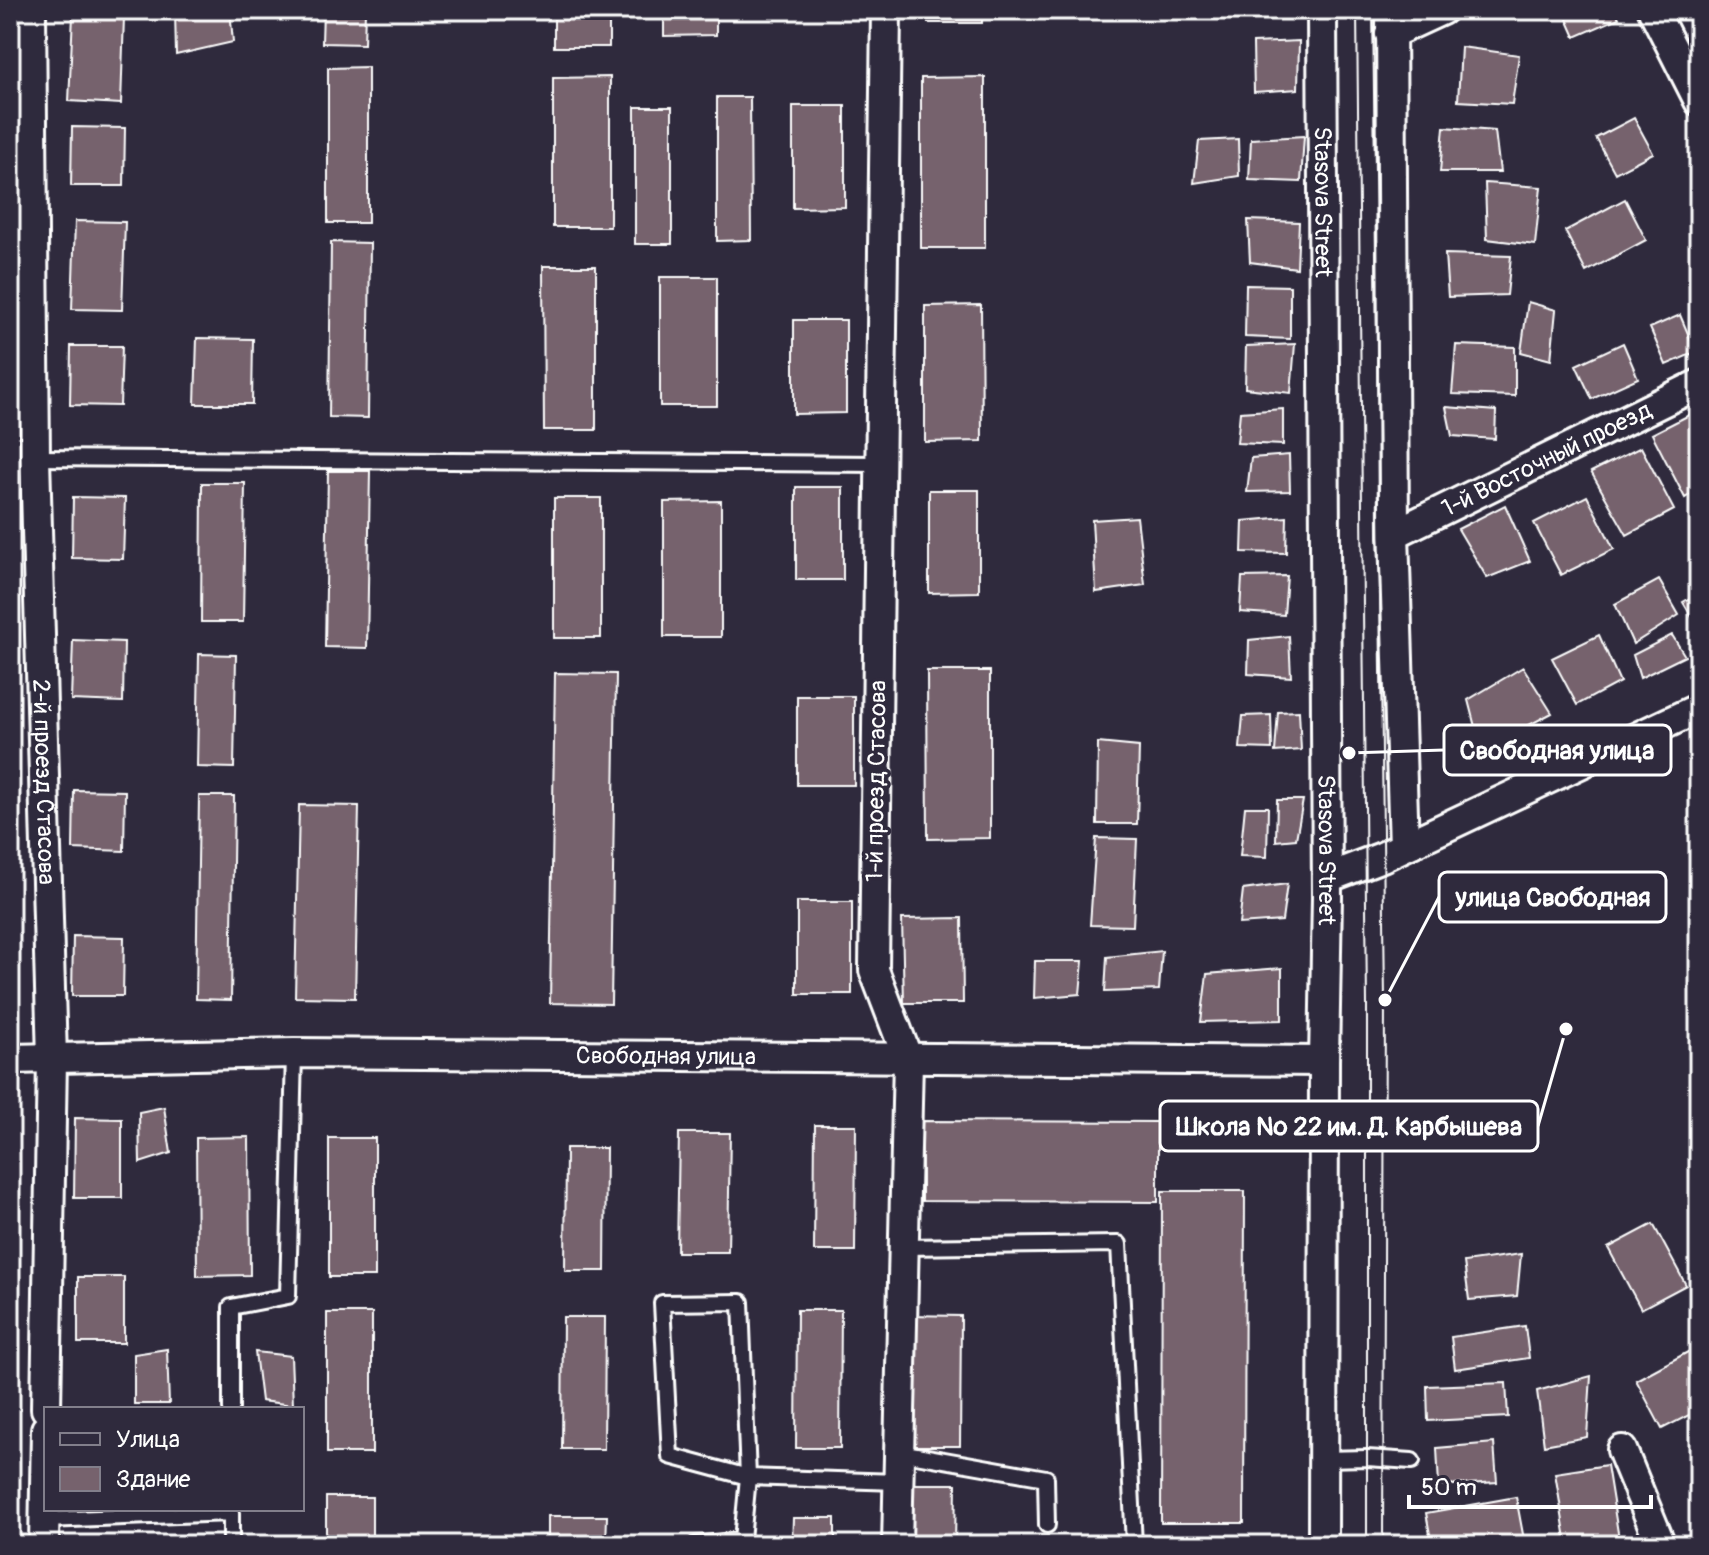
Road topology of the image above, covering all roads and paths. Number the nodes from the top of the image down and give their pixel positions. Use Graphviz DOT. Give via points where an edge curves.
graph roads {
  1 [pos="31,10"];
  2 [pos="886,10"];
  3 [pos="1322,10"];
  4 [pos="1442,10"];
  5 [pos="1653,10"];
  6 [pos="1390,22"];
  7 [pos="1699,101"];
  8 [pos="1699,384"];
  9 [pos="35,458"];
  10 [pos="881,464"];
  11 [pos="1394,534"];
  12 [pos="1699,708"];
  13 [pos="1404,846"];
  14 [pos="1327,878"];
  15 [pos="294,1053"];
  16 [pos="10,1059"];
  17 [pos="52,1059"];
  18 [pos="908,1059"];
  19 [pos="1324,1061"];
  20 [pos="904,1247"];
  21 [pos="46,1407"];
  22 [pos="231,1407"];
  23 [pos="1622,1450"];
  24 [pos="899,1452"];
  25 [pos="1323,1459"];
  26 [pos="1412,1461"];
  27 [pos="748,1477"];
  28 [pos="898,1482"];
  29 [pos="44,1511"];
  30 [pos="231,1511"];
  31 [pos="1047,1525"];
  32 [pos="44,1533"];
  33 [pos="231,1545"];
  34 [pos="695,1545"];
  35 [pos="897,1545"];
  36 [pos="1134,1545"];
  37 [pos="1323,1545"];
  38 [pos="1661,1545"];
  1 -- 9 [label="street, 2-й проезд Стасова"];
  2 -- 10 [label="street, 1-й проезд Стасова"];
  3 -- 14 [label="street, Stasova Street"];
  4 -- 6 [label="street"];
  5 -- 7 [label="street"];
  6 -- 11 [label="street"];
  8 -- 11 [label="street, 1-й Восточный проезд"];
  9 -- 10 [label="lane"];
  9 -- 17 [label="street, 2-й проезд Стасова"];
  10 -- 18 [label="street, 1-й проезд Стасова" via="874,970"];
  11 -- 13 [label="street"];
  12 -- 13 [label="street"];
  13 -- 14 [label="street"];
  14 -- 19 [label="street, Stasova Street"];
  15 -- 17 [label="street, Свободная улица"];
  15 -- 18 [label="street, Свободная улица"];
  15 -- 22 [label="lane" via="288,1296 231,1307"];
  16 -- 17 [label="street, Свободная улица"];
  17 -- 21 [label="street, 2-й проезд Стасова"];
  18 -- 19 [label="street, Свободная улица"];
  18 -- 20 [label="street, 1-й проезд Стасова"];
  19 -- 25 [label="street, Stasova Street"];
  20 -- 24 [label="street, 1-й проезд Стасова"];
  20 -- 36 [label="lane" via="1119,1244"];
  23 -- 38 [label="street"];
  24 -- 28 [label="street, 1-й проезд Стасова"];
  24 -- 31 [label="lane" via="1046,1478"];
  25 -- 26 [label="lane"];
  25 -- 37 [label="street, Stasova Street"];
  27 -- 27 [label="lane" via="741,1302 662,1303 670,1456"];
  27 -- 28 [label="lane"];
  27 -- 34 [label="lane" via="742,1540"];
  28 -- 35 [label="street, 1-й проезд Стасова"];
  29 -- 32 [label="street"];
  30 -- 32 [label="lane"];
  30 -- 33 [label="lane"];
}
